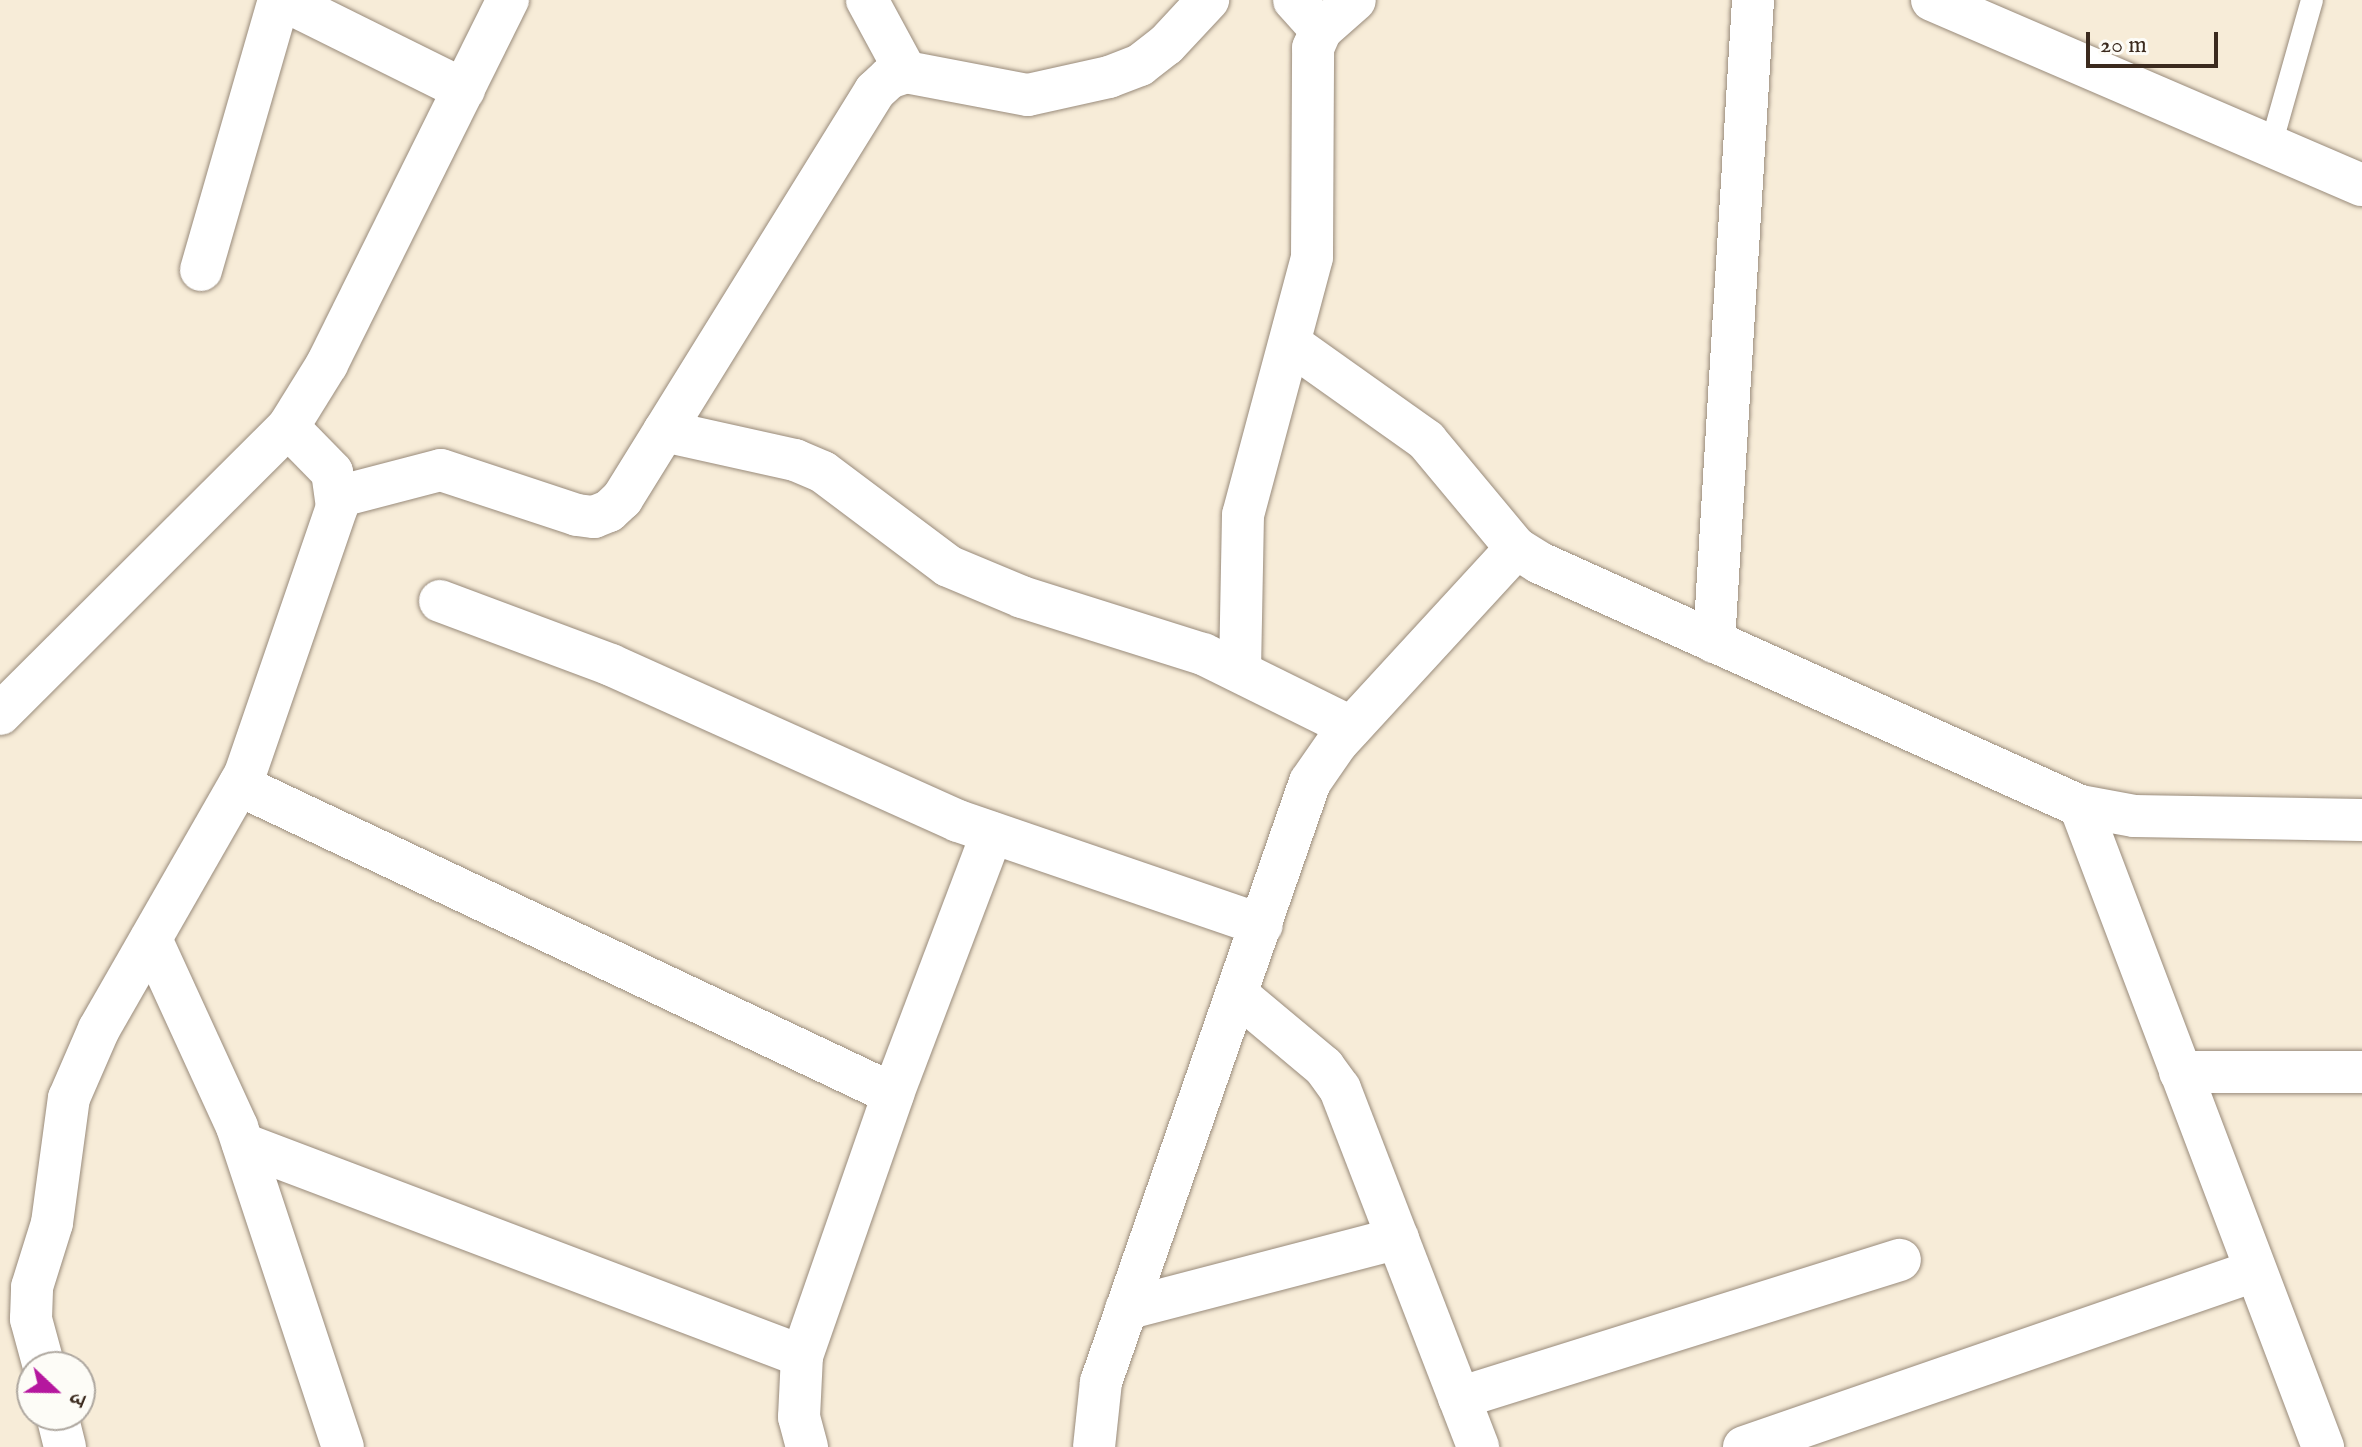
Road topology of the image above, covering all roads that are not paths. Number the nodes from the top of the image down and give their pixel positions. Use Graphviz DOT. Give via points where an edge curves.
graph roads {
  1 [pos="281,0"];
  2 [pos="508,0"];
  3 [pos="867,0"];
  4 [pos="1208,0"];
  5 [pos="1355,0"];
  6 [pos="1753,0"];
  7 [pos="1932,0"];
  8 [pos="2312,0"];
  9 [pos="1307,15"];
  10 [pos="906,72"];
  11 [pos="464,90"];
  12 [pos="2271,145"];
  13 [pos="2362,185"];
  14 [pos="201,270"];
  15 [pos="1291,344"];
  16 [pos="288,427"];
  17 [pos="664,431"];
  18 [pos="337,497"];
  19 [pos="1516,548"];
  20 [pos="440,601"];
  21 [pos="1714,642"];
  22 [pos="1240,671"];
  23 [pos="0,714"];
  24 [pos="1351,727"];
  25 [pos="239,785"];
  26 [pos="2080,806"];
  27 [pos="2362,820"];
  28 [pos="992,833"];
  29 [pos="1262,925"];
  30 [pos="151,939"];
  31 [pos="1238,995"];
  32 [pos="2180,1072"];
  33 [pos="2362,1072"];
  34 [pos="893,1094"];
  35 [pos="243,1144"];
  36 [pos="1398,1238"];
  37 [pos="1900,1260"];
  38 [pos="2254,1271"];
  39 [pos="1126,1309"];
  40 [pos="40,1351"];
  41 [pos="802,1356"];
  42 [pos="1459,1398"];
  43 [pos="343,1447"];
  44 [pos="807,1447"];
  45 [pos="1094,1447"];
  46 [pos="1478,1447"];
  47 [pos="1744,1447"];
  48 [pos="2323,1447"];
  1 -- 11 [label="street"];
  1 -- 14 [label="street"];
  2 -- 11 [label="street"];
  3 -- 10 [label="street"];
  4 -- 10 [label="street" via="1166,45 1140,65 1109,77 1028,95"];
  5 -- 9 [label="street"];
  6 -- 21 [label="street"];
  7 -- 12 [label="street"];
  8 -- 12 [label="lane"];
  9 -- 15 [label="street" via="1312,257"];
  10 -- 17 [label="street" via="875,91"];
  11 -- 16 [label="street" via="327,364"];
  12 -- 13 [label="street"];
  15 -- 19 [label="street" via="1446,458"];
  15 -- 22 [label="street" via="1243,515"];
  16 -- 18 [label="street" via="332,472"];
  16 -- 23 [label="street"];
  17 -- 18 [label="street" via="622,499 594,517 441,470"];
  17 -- 22 [label="street" via="795,460 823,472 948,566 1022,597"];
  18 -- 25 [label="street" via="260,740"];
  19 -- 21 [label="street"];
  19 -- 24 [label="street"];
  20 -- 28 [label="street" via="611,665"];
  21 -- 26 [label="street"];
  22 -- 24 [label="street"];
  24 -- 29 [label="street" via="1304,796"];
  25 -- 30 [label="street"];
  25 -- 34 [label="street"];
  26 -- 27 [label="street" via="2134,816"];
  26 -- 32 [label="street"];
  28 -- 29 [label="street"];
  28 -- 34 [label="street"];
  29 -- 31 [label="street"];
  30 -- 35 [label="street"];
  30 -- 40 [label="street" via="99,1029 69,1098 52,1223 32,1287 31,1319"];
  31 -- 36 [label="street" via="1324,1067 1340,1089"];
  31 -- 39 [label="street"];
  32 -- 33 [label="street"];
  32 -- 38 [label="street"];
  34 -- 41 [label="street"];
  35 -- 41 [label="street"];
  35 -- 43 [label="street"];
  36 -- 39 [label="street"];
  36 -- 42 [label="street"];
  37 -- 42 [label="street"];
  38 -- 47 [label="street"];
  38 -- 48 [label="street"];
  39 -- 45 [label="street" via="1101,1382"];
  41 -- 44 [label="street" via="799,1417"];
  42 -- 46 [label="street"];
}
